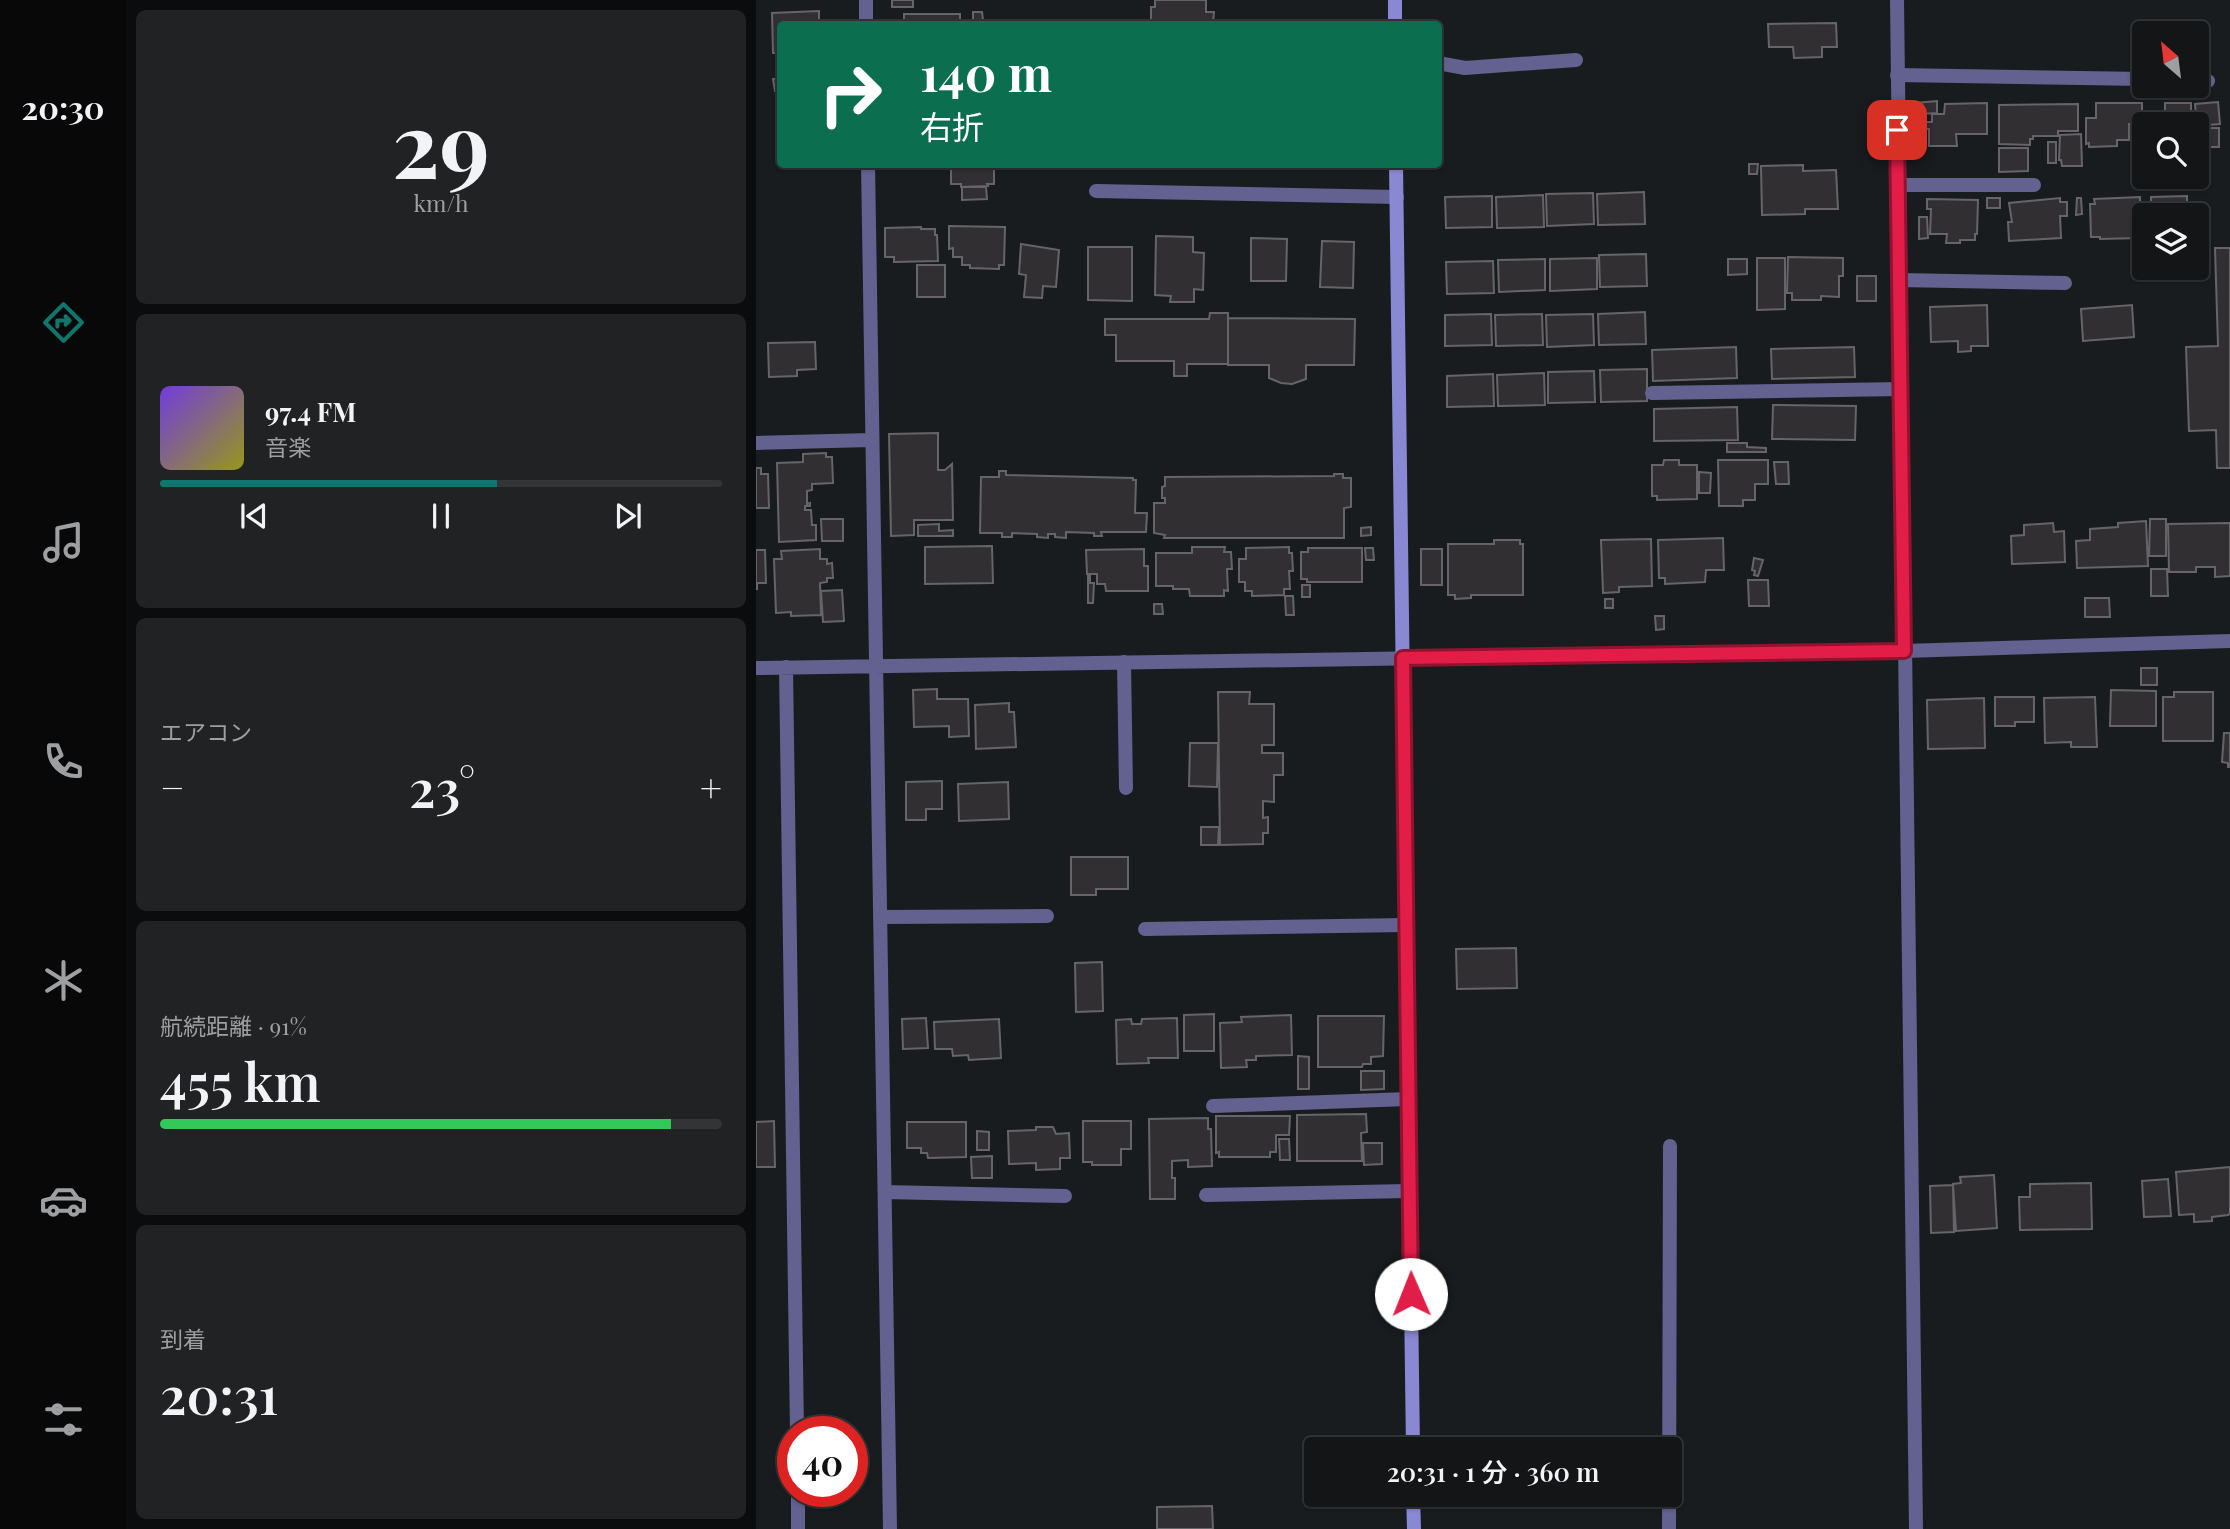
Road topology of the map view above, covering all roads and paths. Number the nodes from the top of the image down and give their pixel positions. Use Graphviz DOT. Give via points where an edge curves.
graph roads {
  1 [pos="866,0"];
  2 [pos="1395,0"];
  3 [pos="1897,0"];
  4 [pos="866,21"];
  5 [pos="1395,21"];
  6 [pos="1576,61"];
  7 [pos="1442,64"];
  8 [pos="1897,75"];
  9 [pos="2132,79"];
  10 [pos="868,168"];
  11 [pos="1396,168"];
  12 [pos="1898,185"];
  13 [pos="2034,185"];
  14 [pos="1096,191"];
  15 [pos="1396,197"];
  16 [pos="1899,279"];
  17 [pos="2065,283"];
  18 [pos="1901,388"];
  19 [pos="1652,393"];
  20 [pos="871,440"];
  21 [pos="756,443"];
  22 [pos="2230,641"];
  23 [pos="1904,651"];
  24 [pos="1403,658"];
  25 [pos="1124,662"];
  26 [pos="877,666"];
  27 [pos="786,667"];
  28 [pos="756,668"];
  29 [pos="1126,788"];
  30 [pos="1047,916"];
  31 [pos="881,917"];
  32 [pos="1406,925"];
  33 [pos="1145,929"];
  34 [pos="1409,1099"];
  35 [pos="1213,1106"];
  36 [pos="1670,1146"];
  37 [pos="1409,1191"];
  38 [pos="885,1192"];
  39 [pos="1206,1195"];
  40 [pos="1065,1196"];
  41 [pos="797,1416"];
  42 [pos="1413,1437"];
  43 [pos="798,1507"];
  44 [pos="1413,1507"];
  45 [pos="798,1529"];
  46 [pos="890,1529"];
  47 [pos="1414,1529"];
  48 [pos="1670,1529"];
  49 [pos="1916,1529"];
  1 -- 4 [label="street"];
  2 -- 5 [label="street"];
  3 -- 8 [label="street"];
  6 -- 7 [label="street" via="1465,68"];
  8 -- 9 [label="street"];
  8 -- 12 [label="street"];
  10 -- 20 [label="street"];
  11 -- 15 [label="street"];
  12 -- 13 [label="street"];
  12 -- 16 [label="street"];
  14 -- 15 [label="street"];
  15 -- 24 [label="street"];
  16 -- 17 [label="street"];
  16 -- 18 [label="street"];
  18 -- 19 [label="street"];
  18 -- 23 [label="street"];
  20 -- 21 [label="street"];
  20 -- 26 [label="street"];
  22 -- 23 [label="street"];
  23 -- 24 [label="street"];
  23 -- 49 [label="street"];
  24 -- 25 [label="street"];
  24 -- 32 [label="street"];
  25 -- 26 [label="street"];
  25 -- 29 [label="street"];
  26 -- 27 [label="street"];
  26 -- 31 [label="street"];
  27 -- 28 [label="street"];
  27 -- 41 [label="street"];
  30 -- 31 [label="street"];
  31 -- 38 [label="street"];
  32 -- 33 [label="street"];
  32 -- 34 [label="street"];
  34 -- 35 [label="street"];
  34 -- 37 [label="street"];
  36 -- 48 [label="street"];
  37 -- 39 [label="street"];
  37 -- 42 [label="street"];
  38 -- 40 [label="street"];
  38 -- 46 [label="street"];
  43 -- 45 [label="street"];
  44 -- 47 [label="street"];
}
